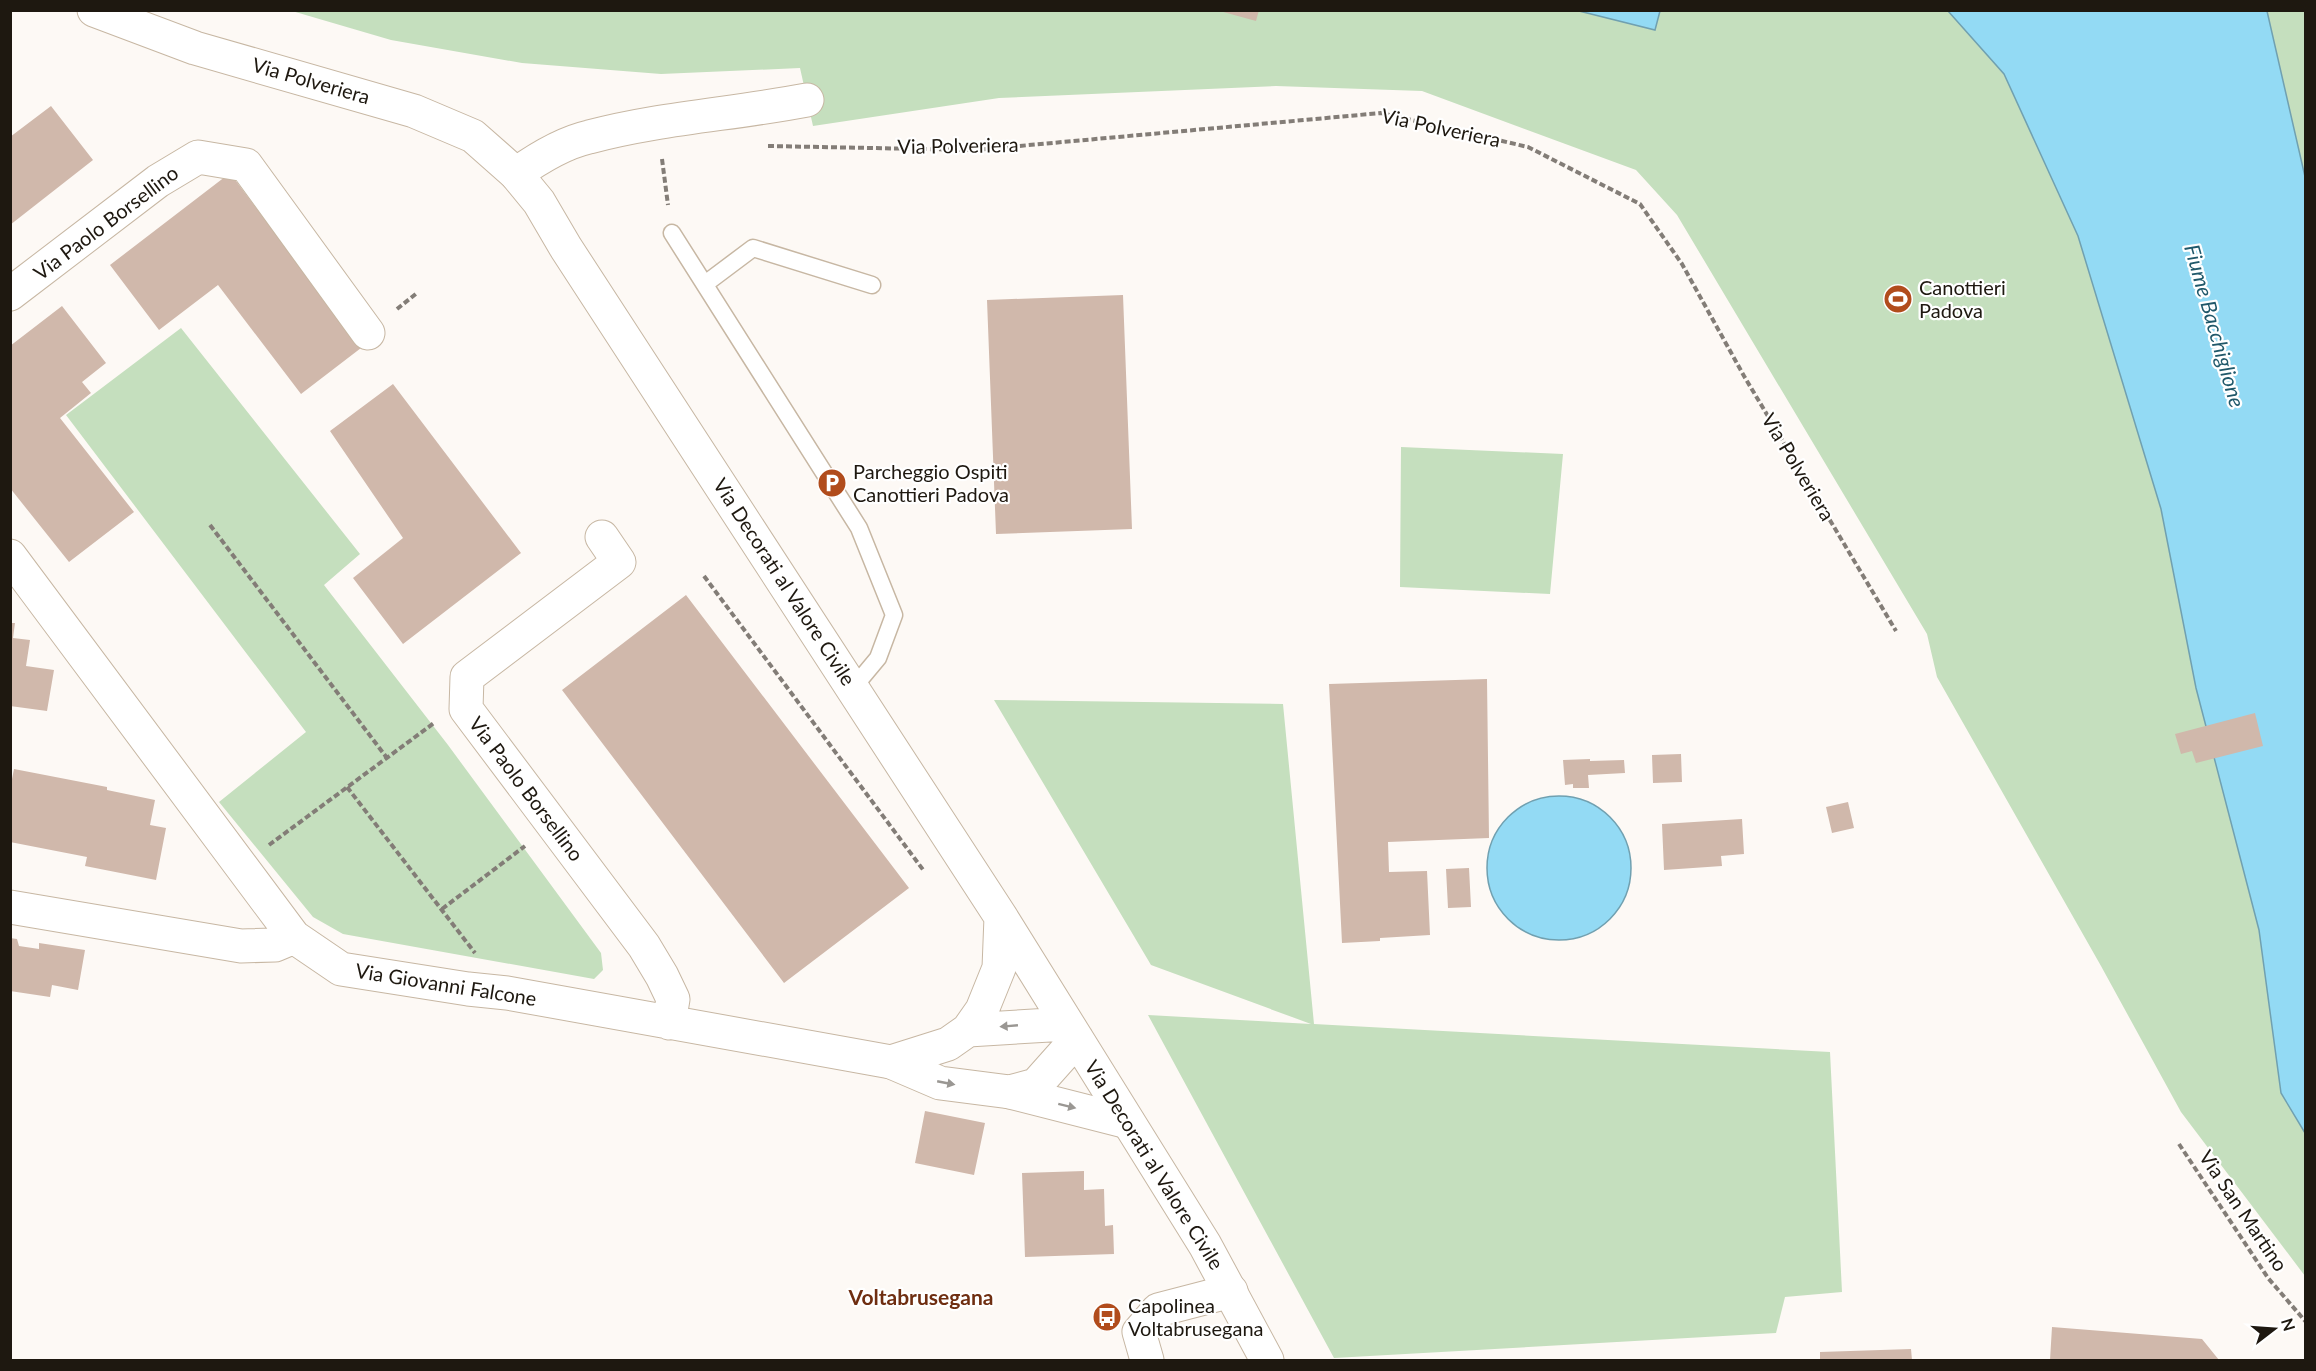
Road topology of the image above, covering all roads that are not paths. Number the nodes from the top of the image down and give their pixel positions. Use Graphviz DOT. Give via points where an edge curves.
graph roads {
  1 [pos="94,10"];
  2 [pos="807,100"];
  3 [pos="516,174"];
  4 [pos="672,233"];
  5 [pos="566,248"];
  6 [pos="705,284"];
  7 [pos="872,285"];
  8 [pos="10,294"];
  9 [pos="368,333"];
  10 [pos="602,537"];
  11 [pos="10,556"];
  12 [pos="853,688"];
  13 [pos="10,907"];
  14 [pos="1001,917"];
  15 [pos="294,937"];
  16 [pos="669,1023"];
  17 [pos="968,1030"];
  18 [pos="1072,1031"];
  19 [pos="891,1062"];
  20 [pos="1010,1092"];
  21 [pos="1128,1122"];
  22 [pos="1231,1291"];
  23 [pos="1146,1360"];
  24 [pos="1267,1360"];
  1 -- 3 [label="street, Via Polveriera" via="195,48 414,111 473,136"];
  2 -- 3 [label="street" via="587,137 536,160"];
  3 -- 5 [label="street, Via Polveriera" via="539,202"];
  4 -- 6 [label="lane"];
  5 -- 12 [label="street, Via Decorati al Valore Civile"];
  6 -- 7 [label="lane" via="753,248"];
  6 -- 12 [label="lane" via="859,528 894,615 878,658"];
  8 -- 9 [label="street, Via Paolo Borsellino" via="158,181 198,157 246,165"];
  10 -- 16 [label="street, Via Paolo Borsellino" via="619,562 467,677 466,709 644,946 673,999"];
  11 -- 15 [label="street"];
  12 -- 14 [label="street, Via Decorati al Valore Civile"];
  13 -- 15 [label="street" via="241,946 275,945"];
  14 -- 17 [label="street" via="999,968 982,1010"];
  14 -- 18 [label="street, Via Decorati al Valore Civile"];
  15 -- 16 [label="street, Via Giovanni Falcone" via="341,969 507,993"];
  16 -- 19 [label="street, Via Giovanni Falcone"];
  18 -- 17 [label="street, one-way"];
  17 -- 19 [label="street" via="948,1044"];
  18 -- 20 [label="street, Via Decorati al Valore Civile" via="1036,1085"];
  18 -- 21 [label="street, Via Decorati al Valore Civile"];
  19 -- 20 [label="street, Via Decorati al Valore Civile, one-way" via="940,1083"];
  20 -- 21 [label="street, one-way"];
  21 -- 22 [label="street, Via Decorati al Valore Civile"];
  22 -- 23 [label="street, Via Decorati al Valore Civile" via="1158,1310 1139,1332"];
  22 -- 24 [label="street, Via Decorati al Valore Civile"];
}
